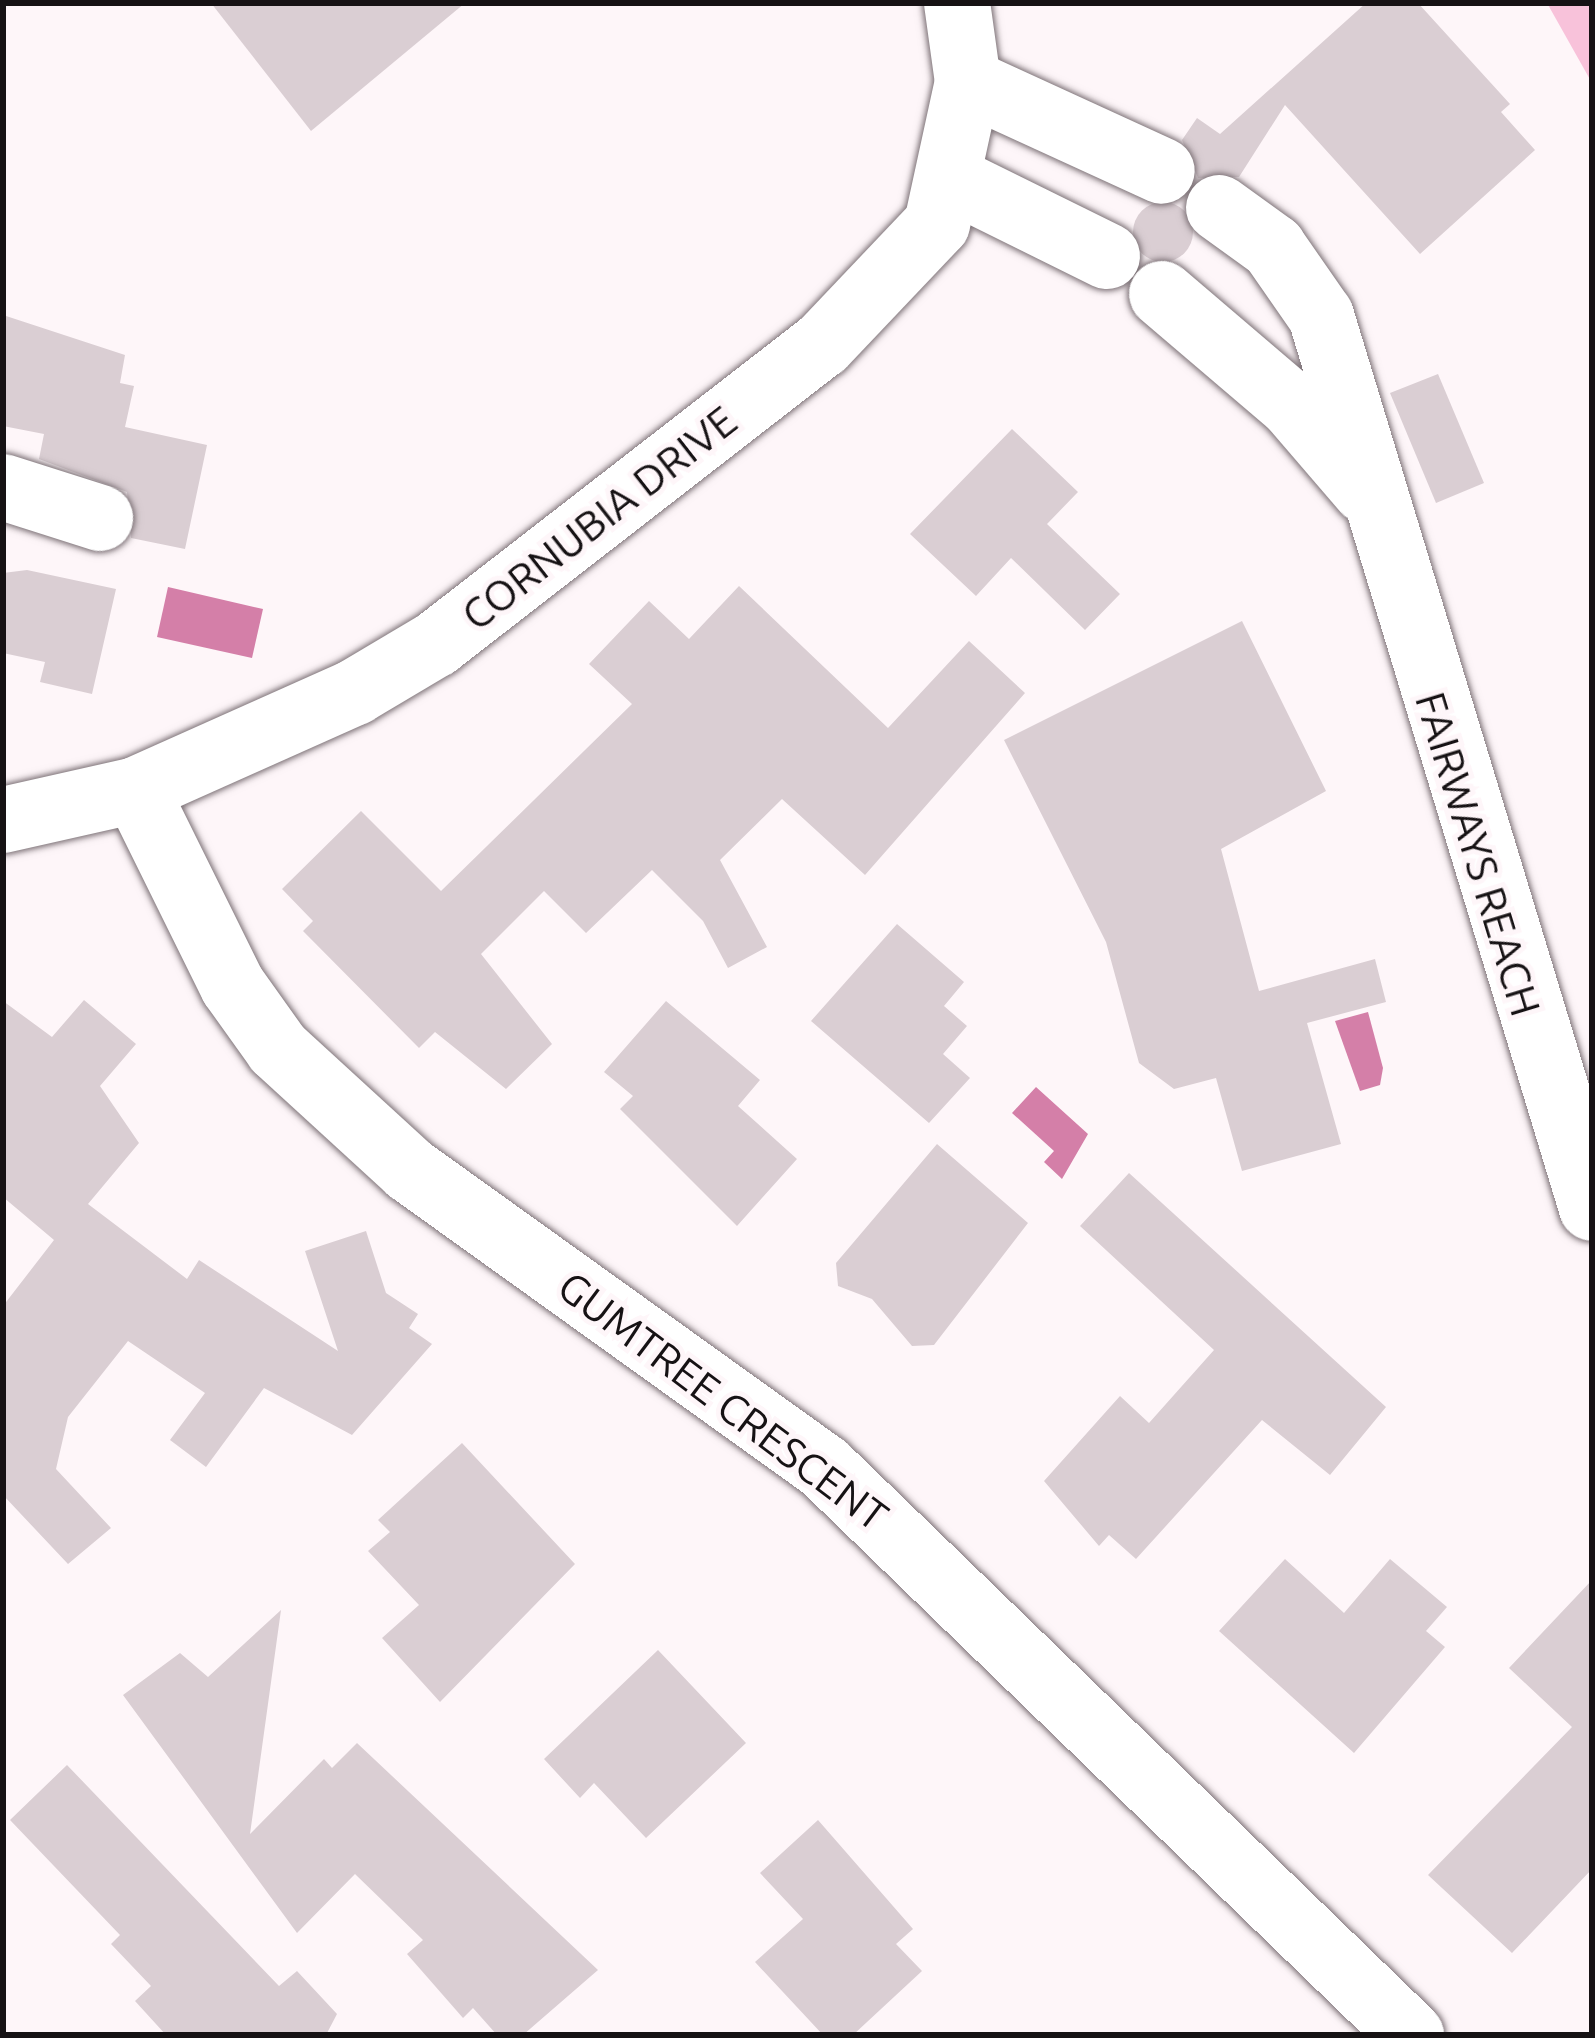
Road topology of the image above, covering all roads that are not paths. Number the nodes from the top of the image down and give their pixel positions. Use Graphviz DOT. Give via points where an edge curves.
graph roads {
  1 [pos="957,3"];
  2 [pos="968,82"];
  3 [pos="1162,171"];
  4 [pos="951,179"];
  5 [pos="1220,208"];
  6 [pos="1107,256"];
  7 [pos="1162,294"];
  8 [pos="3,487"];
  9 [pos="1372,497"];
  10 [pos="100,518"];
  11 [pos="136,790"];
  12 [pos="3,820"];
  13 [pos="1592,1208"];
  14 [pos="1411,2035"];
  1 -- 2 [label="street, CORNUBIA DRIVE"];
  2 -- 3 [label="street"];
  2 -- 4 [label="street, CORNUBIA DRIVE"];
  4 -- 6 [label="street"];
  4 -- 11 [label="street, CORNUBIA DRIVE" via="937,224 898,277 436,644"];
  5 -- 9 [label="street, FAIRWAYS REACH" via="1274,247 1321,316"];
  7 -- 9 [label="street, FAIRWAYS REACH" via="1292,405"];
  8 -- 10 [label="street"];
  9 -- 13 [label="street, FAIRWAYS REACH"];
  11 -- 12 [label="street, CORNUBIA DRIVE"];
  11 -- 14 [label="street, GUMTREE CRESCENT" via="232,986 278,1049 410,1170 842,1482"];
}
